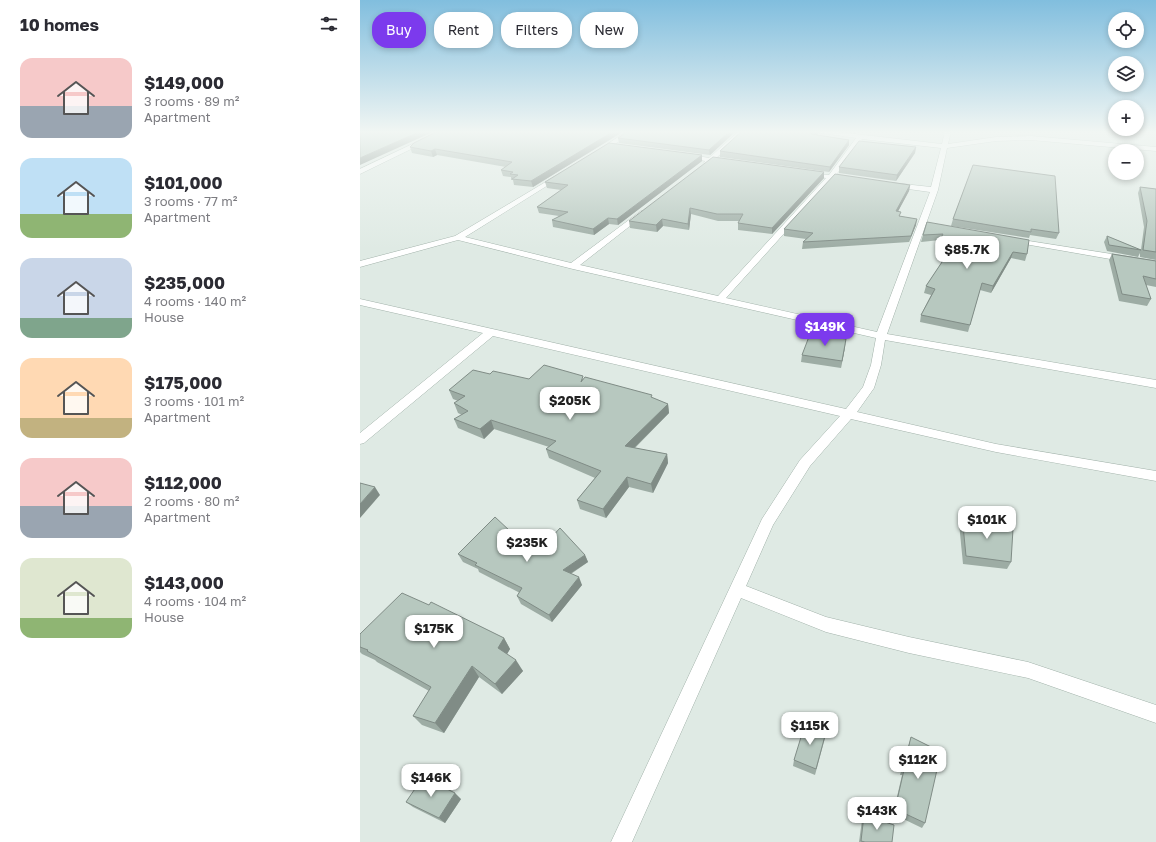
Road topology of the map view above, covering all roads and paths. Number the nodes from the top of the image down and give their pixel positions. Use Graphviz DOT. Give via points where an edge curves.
graph roads {
  1 [pos="836,170"];
  2 [pos="938,170"];
  3 [pos="566,172"];
  4 [pos="801,172"];
  5 [pos="831,177"];
  6 [pos="853,180"];
  7 [pos="890,185"];
  8 [pos="934,190"];
  9 [pos="648,208"];
  10 [pos="458,238"];
  11 [pos="1001,238"];
  12 [pos="360,264"];
  13 [pos="1156,264"];
  14 [pos="572,266"];
  15 [pos="720,299"];
  16 [pos="360,302"];
  17 [pos="492,331"];
  18 [pos="881,336"];
  19 [pos="1156,384"];
  20 [pos="849,414"];
  21 [pos="360,440"];
  22 [pos="1156,476"];
  23 [pos="737,589"];
  24 [pos="1156,714"];
  25 [pos="621,842"];
  1 -- 5 [label="street"];
  2 -- 8 [label="street"];
  3 -- 10 [label="street"];
  4 -- 5 [label="street"];
  5 -- 6 [label="street"];
  5 -- 15 [label="street"];
  7 -- 8 [label="street"];
  8 -- 18 [label="street" via="925,224"];
  9 -- 14 [label="street"];
  10 -- 12 [label="street"];
  10 -- 14 [label="street"];
  11 -- 13 [label="street"];
  14 -- 15 [label="street"];
  15 -- 18 [label="street"];
  16 -- 17 [label="street"];
  17 -- 20 [label="street"];
  17 -- 21 [label="street"];
  18 -- 19 [label="street"];
  18 -- 20 [label="street" via="876,365 868,388"];
  20 -- 22 [label="street" via="996,448"];
  20 -- 23 [label="street" via="805,462 782,497 767,523"];
  23 -- 24 [label="street" via="826,624 909,645 1028,670"];
  23 -- 25 [label="street"];
}
